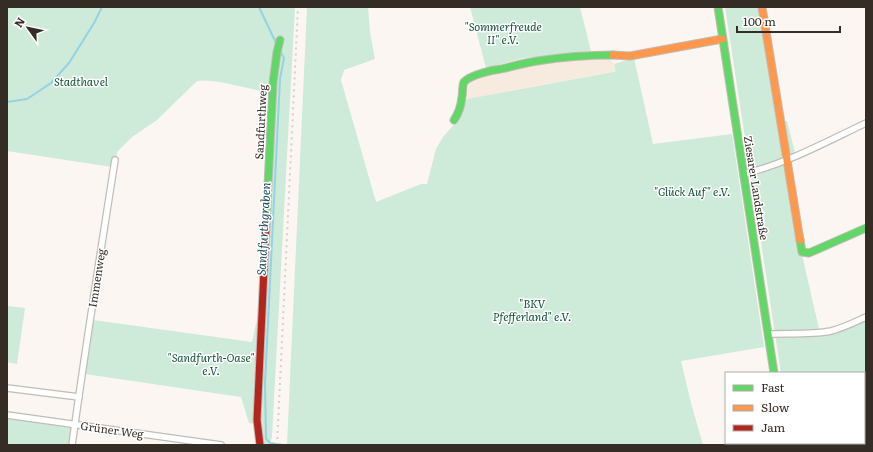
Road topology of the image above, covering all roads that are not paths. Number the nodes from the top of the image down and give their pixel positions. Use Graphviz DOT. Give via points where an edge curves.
graph roads {
  1 [pos="718,7"];
  2 [pos="762,7"];
  3 [pos="722,39"];
  4 [pos="280,40"];
  5 [pos="454,120"];
  6 [pos="866,123"];
  7 [pos="115,160"];
  8 [pos="787,161"];
  9 [pos="743,174"];
  10 [pos="866,228"];
  11 [pos="866,317"];
  12 [pos="768,334"];
  13 [pos="774,372"];
  14 [pos="7,388"];
  15 [pos="79,397"];
  16 [pos="7,416"];
  17 [pos="75,425"];
  18 [pos="72,445"];
  19 [pos="221,445"];
  20 [pos="260,445"];
  1 -- 3 [label="street, Ziesarer Landstraße"];
  2 -- 8 [label="street"];
  3 -- 5 [label="street" via="630,56 536,61 485,72 465,81 458,114"];
  3 -- 9 [label="street, Ziesarer Landstraße"];
  4 -- 20 [label="street, Sandfurthweg" via="273,83 257,420"];
  6 -- 8 [label="street"];
  7 -- 15 [label="street, Immenweg"];
  8 -- 9 [label="street"];
  8 -- 10 [label="street" via="802,252 809,253"];
  9 -- 12 [label="street, Ziesarer Landstraße"];
  11 -- 12 [label="street" via="830,331"];
  12 -- 13 [label="street, Ziesarer Landstraße"];
  14 -- 15 [label="street"];
  15 -- 17 [label="street, Immenweg"];
  16 -- 17 [label="street"];
  17 -- 18 [label="street, Immenweg"];
  17 -- 19 [label="street, Grüner Weg"];
}
